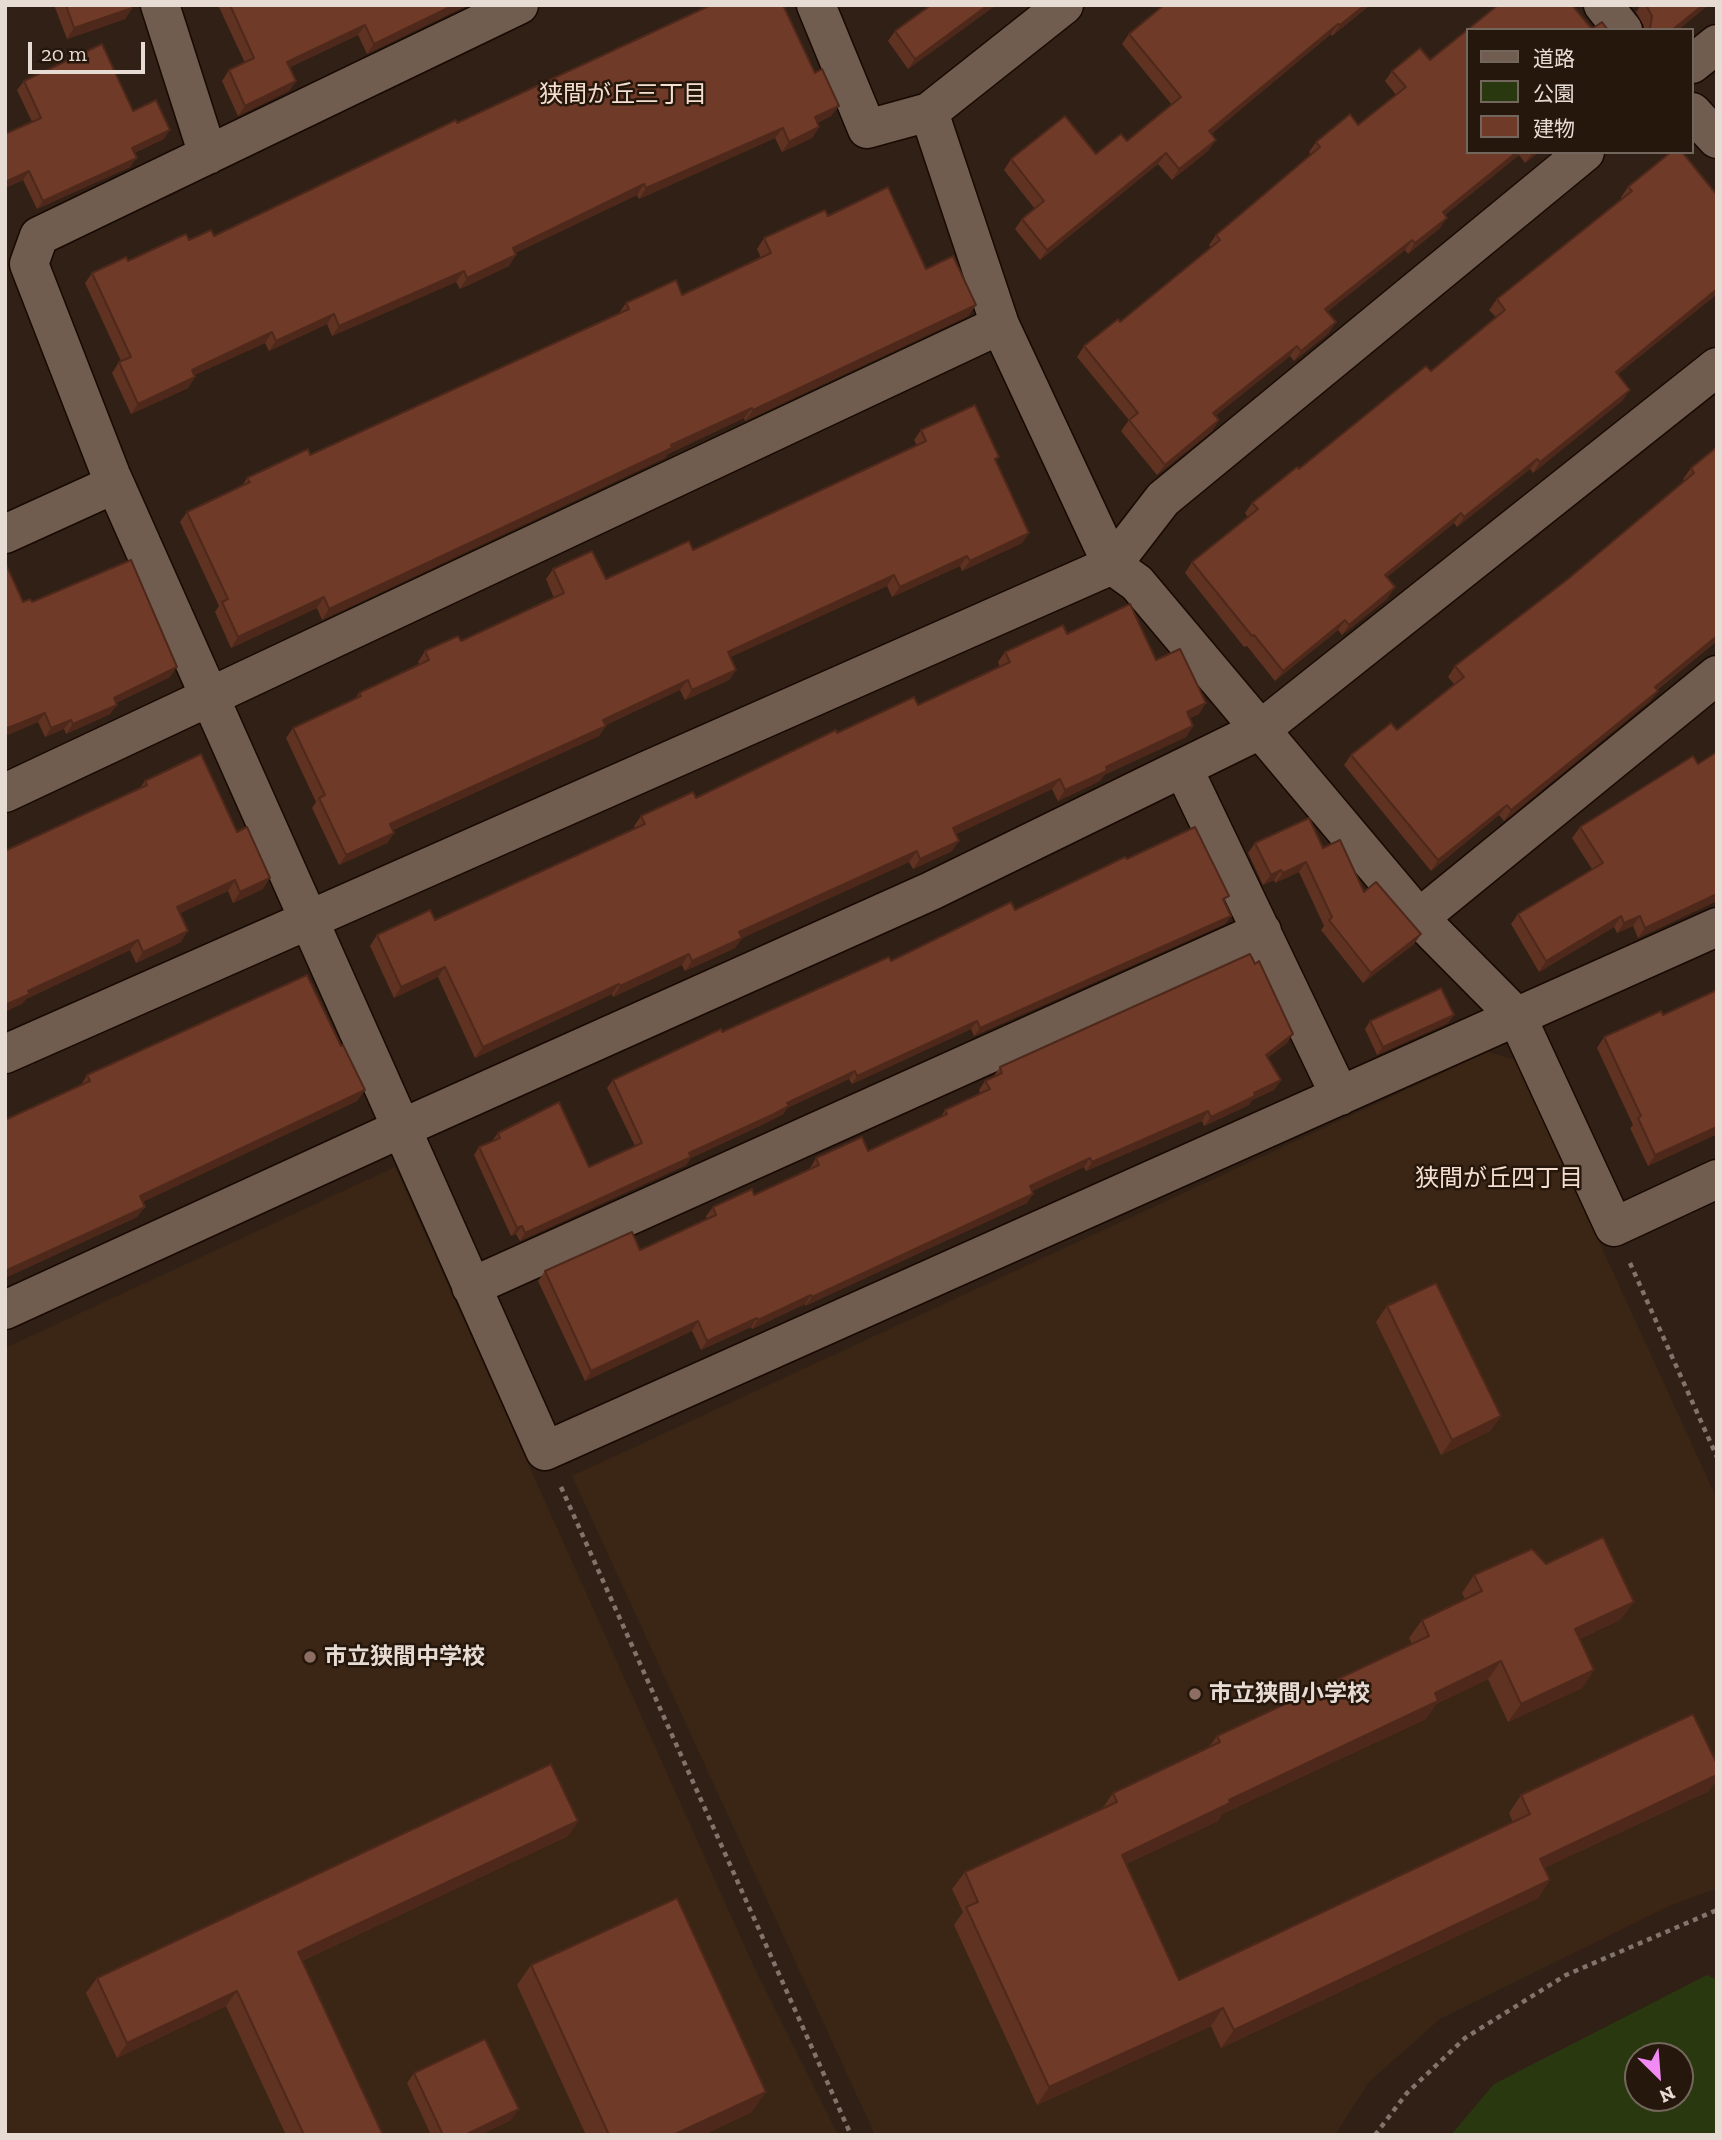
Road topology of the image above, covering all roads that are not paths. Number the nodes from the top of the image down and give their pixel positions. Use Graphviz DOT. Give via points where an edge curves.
graph roads {
  1 [pos="160,5"];
  2 [pos="519,5"];
  3 [pos="817,5"];
  4 [pos="1064,5"];
  5 [pos="1603,5"];
  6 [pos="1621,28"];
  7 [pos="1717,44"];
  8 [pos="1694,62"];
  9 [pos="929,112"];
  10 [pos="1694,114"];
  11 [pos="1717,139"];
  12 [pos="1583,154"];
  13 [pos="208,155"];
  14 [pos="1000,326"];
  15 [pos="1717,367"];
  16 [pos="115,484"];
  17 [pos="5,534"];
  18 [pos="1112,565"];
  19 [pos="1717,675"];
  20 [pos="210,698"];
  21 [pos="1260,730"];
  22 [pos="1183,768"];
  23 [pos="5,793"];
  24 [pos="1419,918"];
  25 [pos="308,920"];
  26 [pos="1717,927"];
  27 [pos="1262,931"];
  28 [pos="1517,1017"];
  29 [pos="5,1054"];
  30 [pos="1340,1096"];
  31 [pos="400,1129"];
  32 [pos="1717,1179"];
  33 [pos="471,1287"];
  34 [pos="5,1310"];
  1 -- 13 [label="street"];
  2 -- 13 [label="street"];
  3 -- 9 [label="street" via="867,129"];
  4 -- 9 [label="street"];
  5 -- 6 [label="street"];
  7 -- 8 [label="street"];
  9 -- 14 [label="street"];
  10 -- 11 [label="street"];
  12 -- 18 [label="street" via="1163,499"];
  13 -- 16 [label="street" via="39,236 29,264"];
  14 -- 18 [label="street"];
  14 -- 20 [label="street"];
  15 -- 21 [label="street"];
  16 -- 17 [label="street"];
  16 -- 20 [label="street"];
  18 -- 21 [label="street" via="1137,583"];
  18 -- 25 [label="street"];
  19 -- 24 [label="street"];
  20 -- 23 [label="street"];
  20 -- 25 [label="street"];
  21 -- 22 [label="street"];
  21 -- 24 [label="street"];
  22 -- 27 [label="street"];
  22 -- 31 [label="street" via="931,891"];
  24 -- 28 [label="street"];
  25 -- 29 [label="street"];
  25 -- 31 [label="street"];
  26 -- 28 [label="street"];
  27 -- 30 [label="street"];
  27 -- 33 [label="street"];
  28 -- 30 [label="street"];
  28 -- 32 [label="street" via="1614,1227"];
  30 -- 33 [label="street" via="545,1451"];
  31 -- 33 [label="street"];
  31 -- 34 [label="street"];
}
